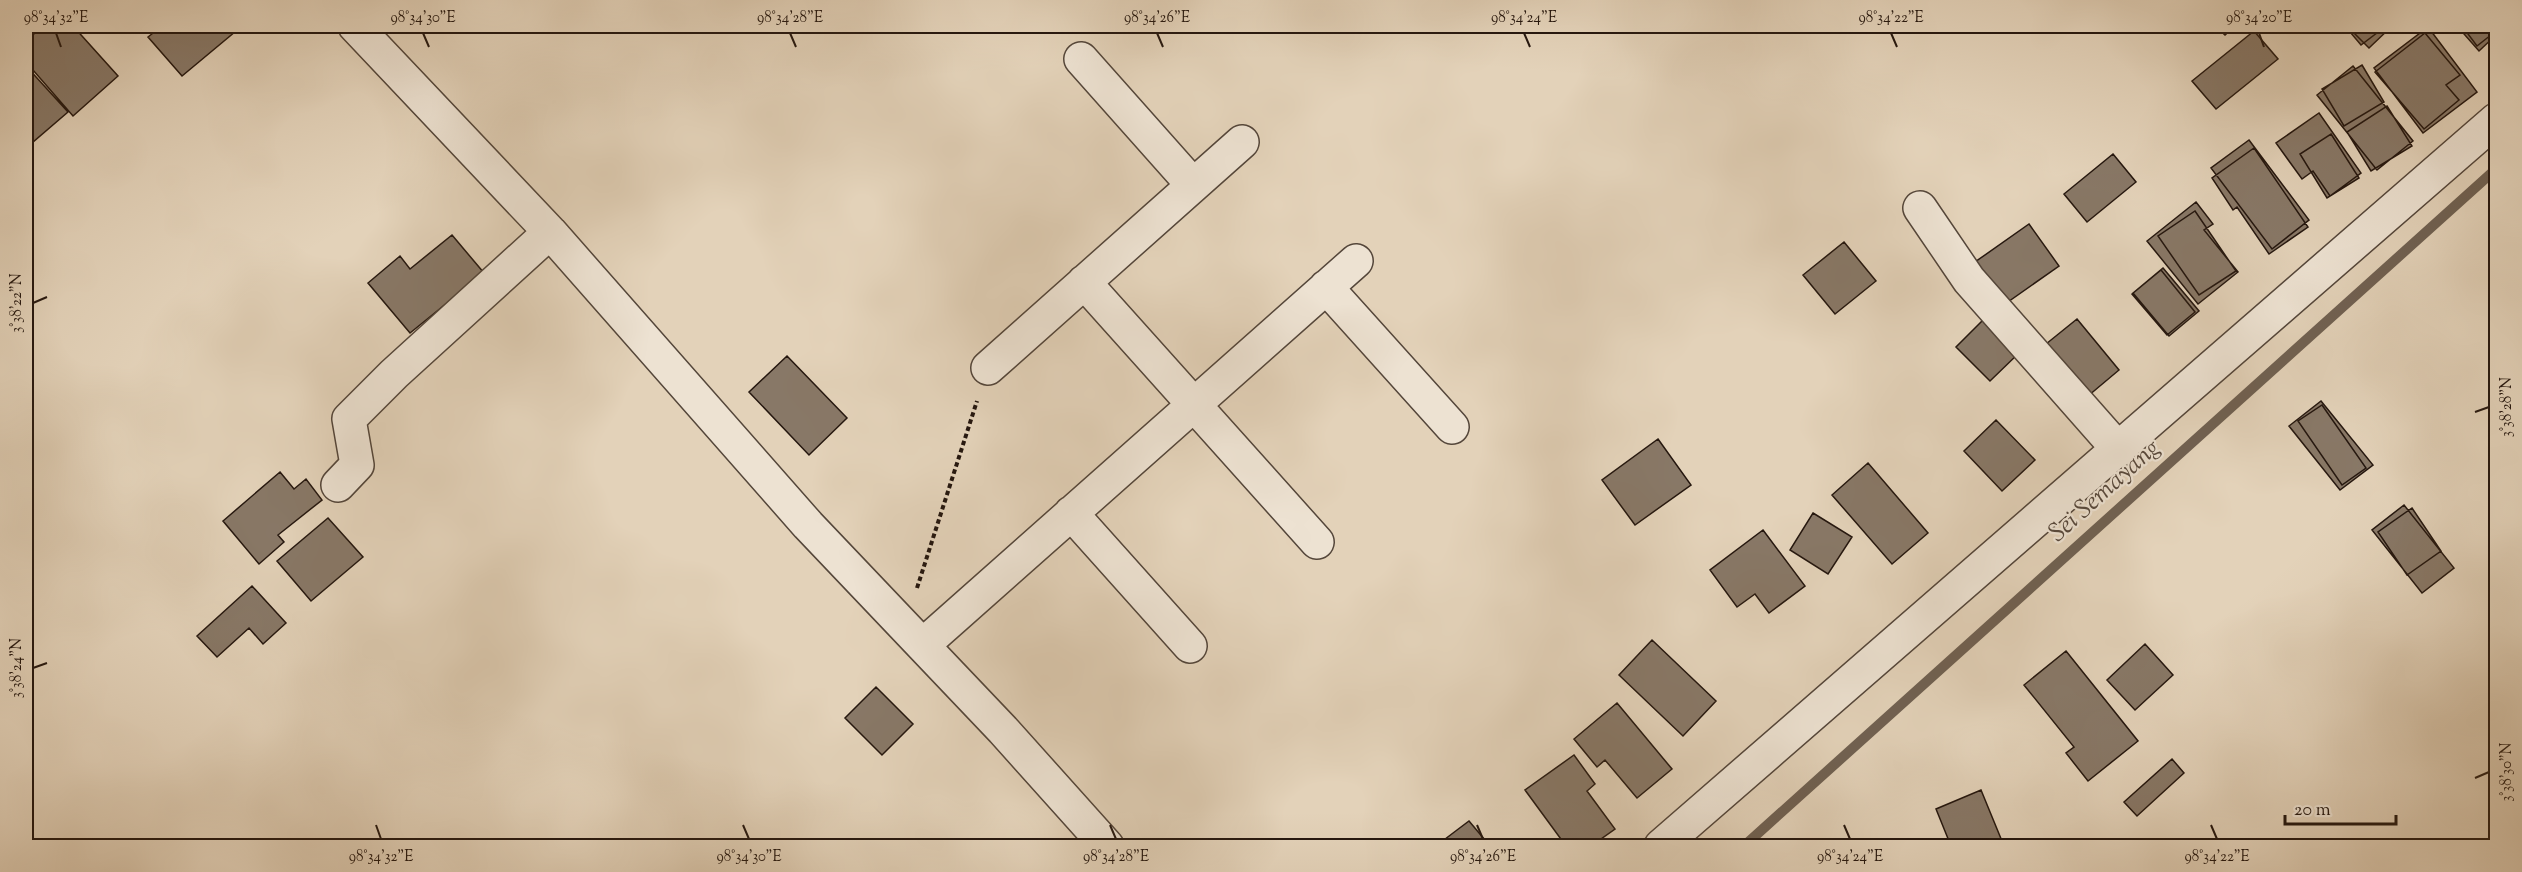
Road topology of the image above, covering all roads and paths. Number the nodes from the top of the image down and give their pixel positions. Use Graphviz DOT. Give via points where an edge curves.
graph roads {
  1 [pos="356,26"];
  2 [pos="1081,59"];
  3 [pos="2496,120"];
  4 [pos="1242,142"];
  5 [pos="1193,185"];
  6 [pos="1920,208"];
  7 [pos="550,232"];
  8 [pos="1356,261"];
  9 [pos="1084,282"];
  10 [pos="1326,286"];
  11 [pos="988,368"];
  12 [pos="1194,405"];
  13 [pos="1452,427"];
  14 [pos="2119,450"];
  15 [pos="338,485"];
  16 [pos="1071,513"];
  17 [pos="1317,542"];
  18 [pos="914,635"];
  19 [pos="1190,646"];
  20 [pos="1107,846"];
  21 [pos="1661,846"];
  1 -- 7 [label="street"];
  2 -- 5 [label="street"];
  3 -- 14 [label="street"];
  4 -- 5 [label="street"];
  5 -- 9 [label="street"];
  6 -- 14 [label="street" via="1977,289"];
  7 -- 15 [label="street" via="349,419 357,465"];
  7 -- 18 [label="street" via="808,525"];
  8 -- 10 [label="street"];
  9 -- 11 [label="street"];
  9 -- 12 [label="street"];
  10 -- 12 [label="street"];
  10 -- 13 [label="street"];
  11 -- 18 [label="path"];
  12 -- 16 [label="street"];
  12 -- 17 [label="street"];
  14 -- 21 [label="street"];
  16 -- 18 [label="street"];
  16 -- 19 [label="street"];
  18 -- 20 [label="street"];
}
